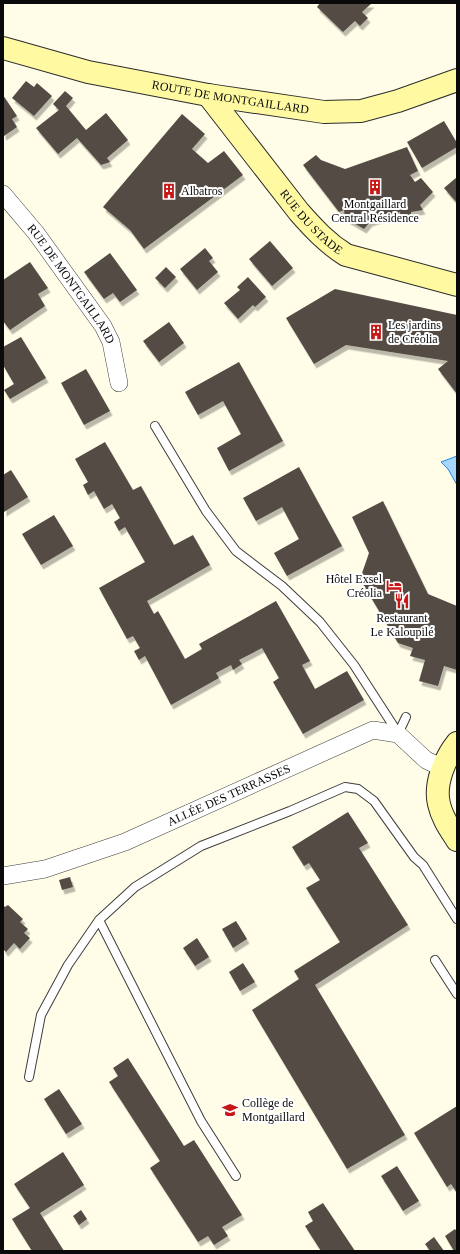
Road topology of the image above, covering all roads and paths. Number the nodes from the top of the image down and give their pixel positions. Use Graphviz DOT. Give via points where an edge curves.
graph roads {
  1 [pos="3,48"];
  2 [pos="457,80"];
  3 [pos="208,95"];
  4 [pos="3,194"];
  5 [pos="457,285"];
  6 [pos="119,382"];
  7 [pos="155,426"];
  8 [pos="406,717"];
  9 [pos="398,734"];
  10 [pos="457,742"];
  11 [pos="443,768"];
  12 [pos="457,840"];
  13 [pos="3,876"];
  14 [pos="457,919"];
  15 [pos="99,920"];
  16 [pos="435,960"];
  17 [pos="457,994"];
  18 [pos="29,1077"];
  19 [pos="236,1176"];
  1 -- 3 [label="street, ROUTE DE MONTGAILLARD" via="88,72"];
  2 -- 3 [label="street, ROUTE DE MONTGAILLARD" via="398,101 361,111 342,113"];
  3 -- 5 [label="street, RUE DU STADE" via="299,212 330,245 346,255"];
  4 -- 6 [label="street, RUE DE MONTGAILLARD" via="36,233 103,326 111,342"];
  7 -- 9 [label="lane" via="206,511 236,550 282,586 320,622 354,665"];
  8 -- 9 [label="lane"];
  9 -- 11 [label="street" via="426,760"];
  9 -- 13 [label="street, ALLÉE DES TERRASSES" via="373,730 125,842 44,869"];
  10 -- 11 [label="street"];
  11 -- 12 [label="street" via="439,785 439,803 444,820"];
  14 -- 15 [label="lane" via="423,865 414,857 374,801 358,788 344,787 201,846 135,887"];
  15 -- 18 [label="lane" via="68,965 41,1015"];
  15 -- 19 [label="lane" via="201,1121"];
  16 -- 17 [label="lane"];
}
